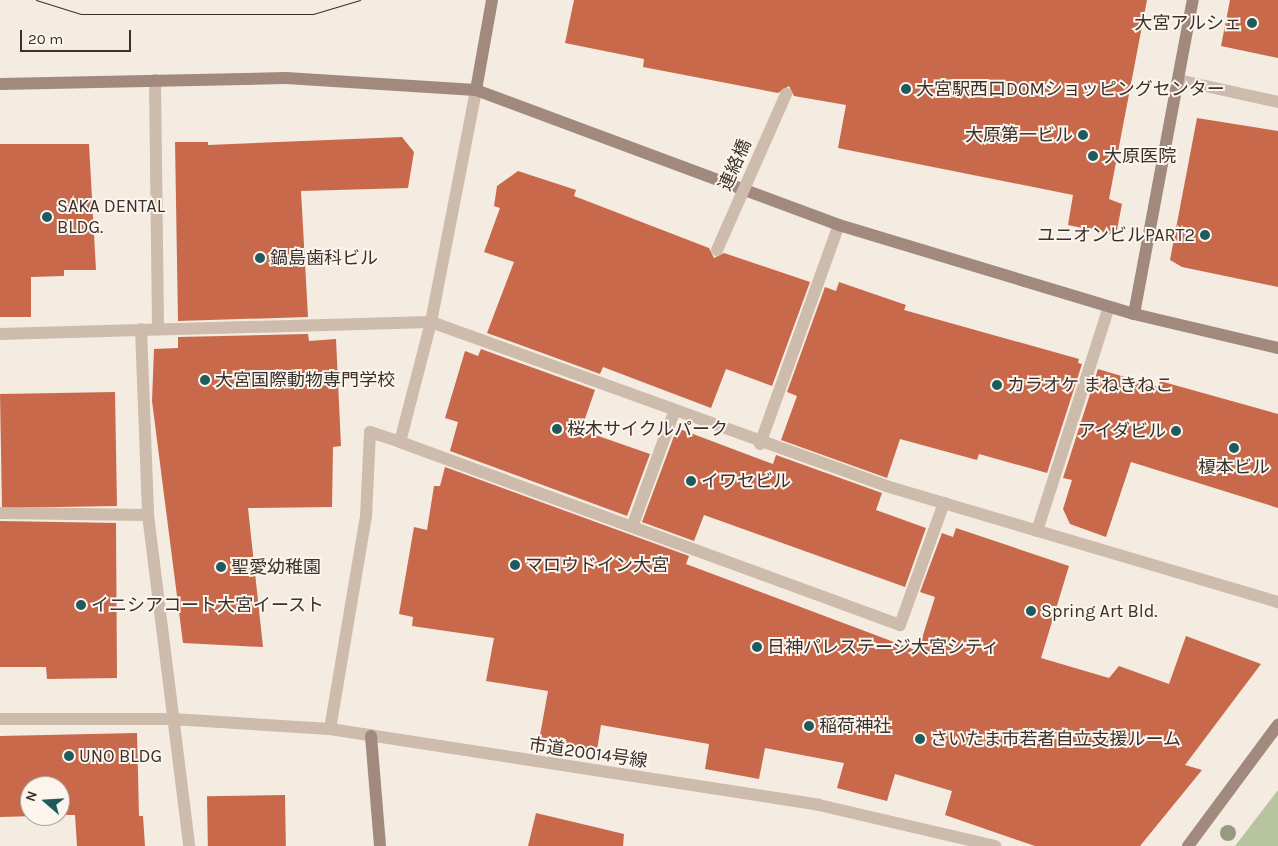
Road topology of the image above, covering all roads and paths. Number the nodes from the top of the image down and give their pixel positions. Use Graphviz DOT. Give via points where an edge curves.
graph roads {
  1 [pos="492,0"];
  2 [pos="1193,0"];
  3 [pos="155,80"];
  4 [pos="1178,80"];
  5 [pos="0,84"];
  6 [pos="476,90"];
  7 [pos="786,94"];
  8 [pos="1278,102"];
  9 [pos="839,225"];
  10 [pos="717,250"];
  11 [pos="1109,306"];
  12 [pos="1134,314"];
  13 [pos="431,322"];
  14 [pos="158,328"];
  15 [pos="141,330"];
  16 [pos="0,334"];
  17 [pos="1278,348"];
  18 [pos="674,412"];
  19 [pos="400,442"];
  20 [pos="760,444"];
  21 [pos="944,503"];
  22 [pos="0,513"];
  23 [pos="148,515"];
  24 [pos="632,527"];
  25 [pos="1037,531"];
  26 [pos="1278,602"];
  27 [pos="0,719"];
  28 [pos="172,719"];
  29 [pos="1278,725"];
  30 [pos="330,729"];
  31 [pos="371,736"];
  32 [pos="189,846"];
  33 [pos="380,846"];
  34 [pos="995,846"];
  35 [pos="1188,846"];
  1 -- 6 [label="street"];
  2 -- 4 [label="street"];
  3 -- 5 [label="street"];
  3 -- 6 [label="street" via="286,78"];
  3 -- 14 [label="street"];
  4 -- 8 [label="street"];
  4 -- 12 [label="street"];
  6 -- 9 [label="street"];
  6 -- 13 [label="street"];
  7 -- 10 [label="street, 連絡橋, bridge"];
  9 -- 11 [label="street"];
  9 -- 20 [label="street"];
  11 -- 12 [label="street"];
  11 -- 25 [label="street"];
  12 -- 17 [label="street"];
  13 -- 14 [label="street"];
  13 -- 18 [label="street"];
  13 -- 19 [label="street"];
  14 -- 15 [label="street"];
  15 -- 16 [label="street"];
  15 -- 23 [label="street"];
  18 -- 20 [label="street"];
  18 -- 24 [label="street"];
  19 -- 24 [label="street"];
  19 -- 30 [label="street" via="370,432 366,517"];
  20 -- 21 [label="street"];
  21 -- 24 [label="street" via="900,626"];
  21 -- 25 [label="street"];
  22 -- 23 [label="street"];
  23 -- 28 [label="street"];
  25 -- 26 [label="street"];
  27 -- 28 [label="street, 市道20014号線"];
  28 -- 30 [label="street, 市道20014号線"];
  28 -- 32 [label="street"];
  29 -- 35 [label="street"];
  30 -- 31 [label="street, 市道20014号線"];
  31 -- 33 [label="street"];
  31 -- 34 [label="street, 市道20014号線" via="819,805"];
}
